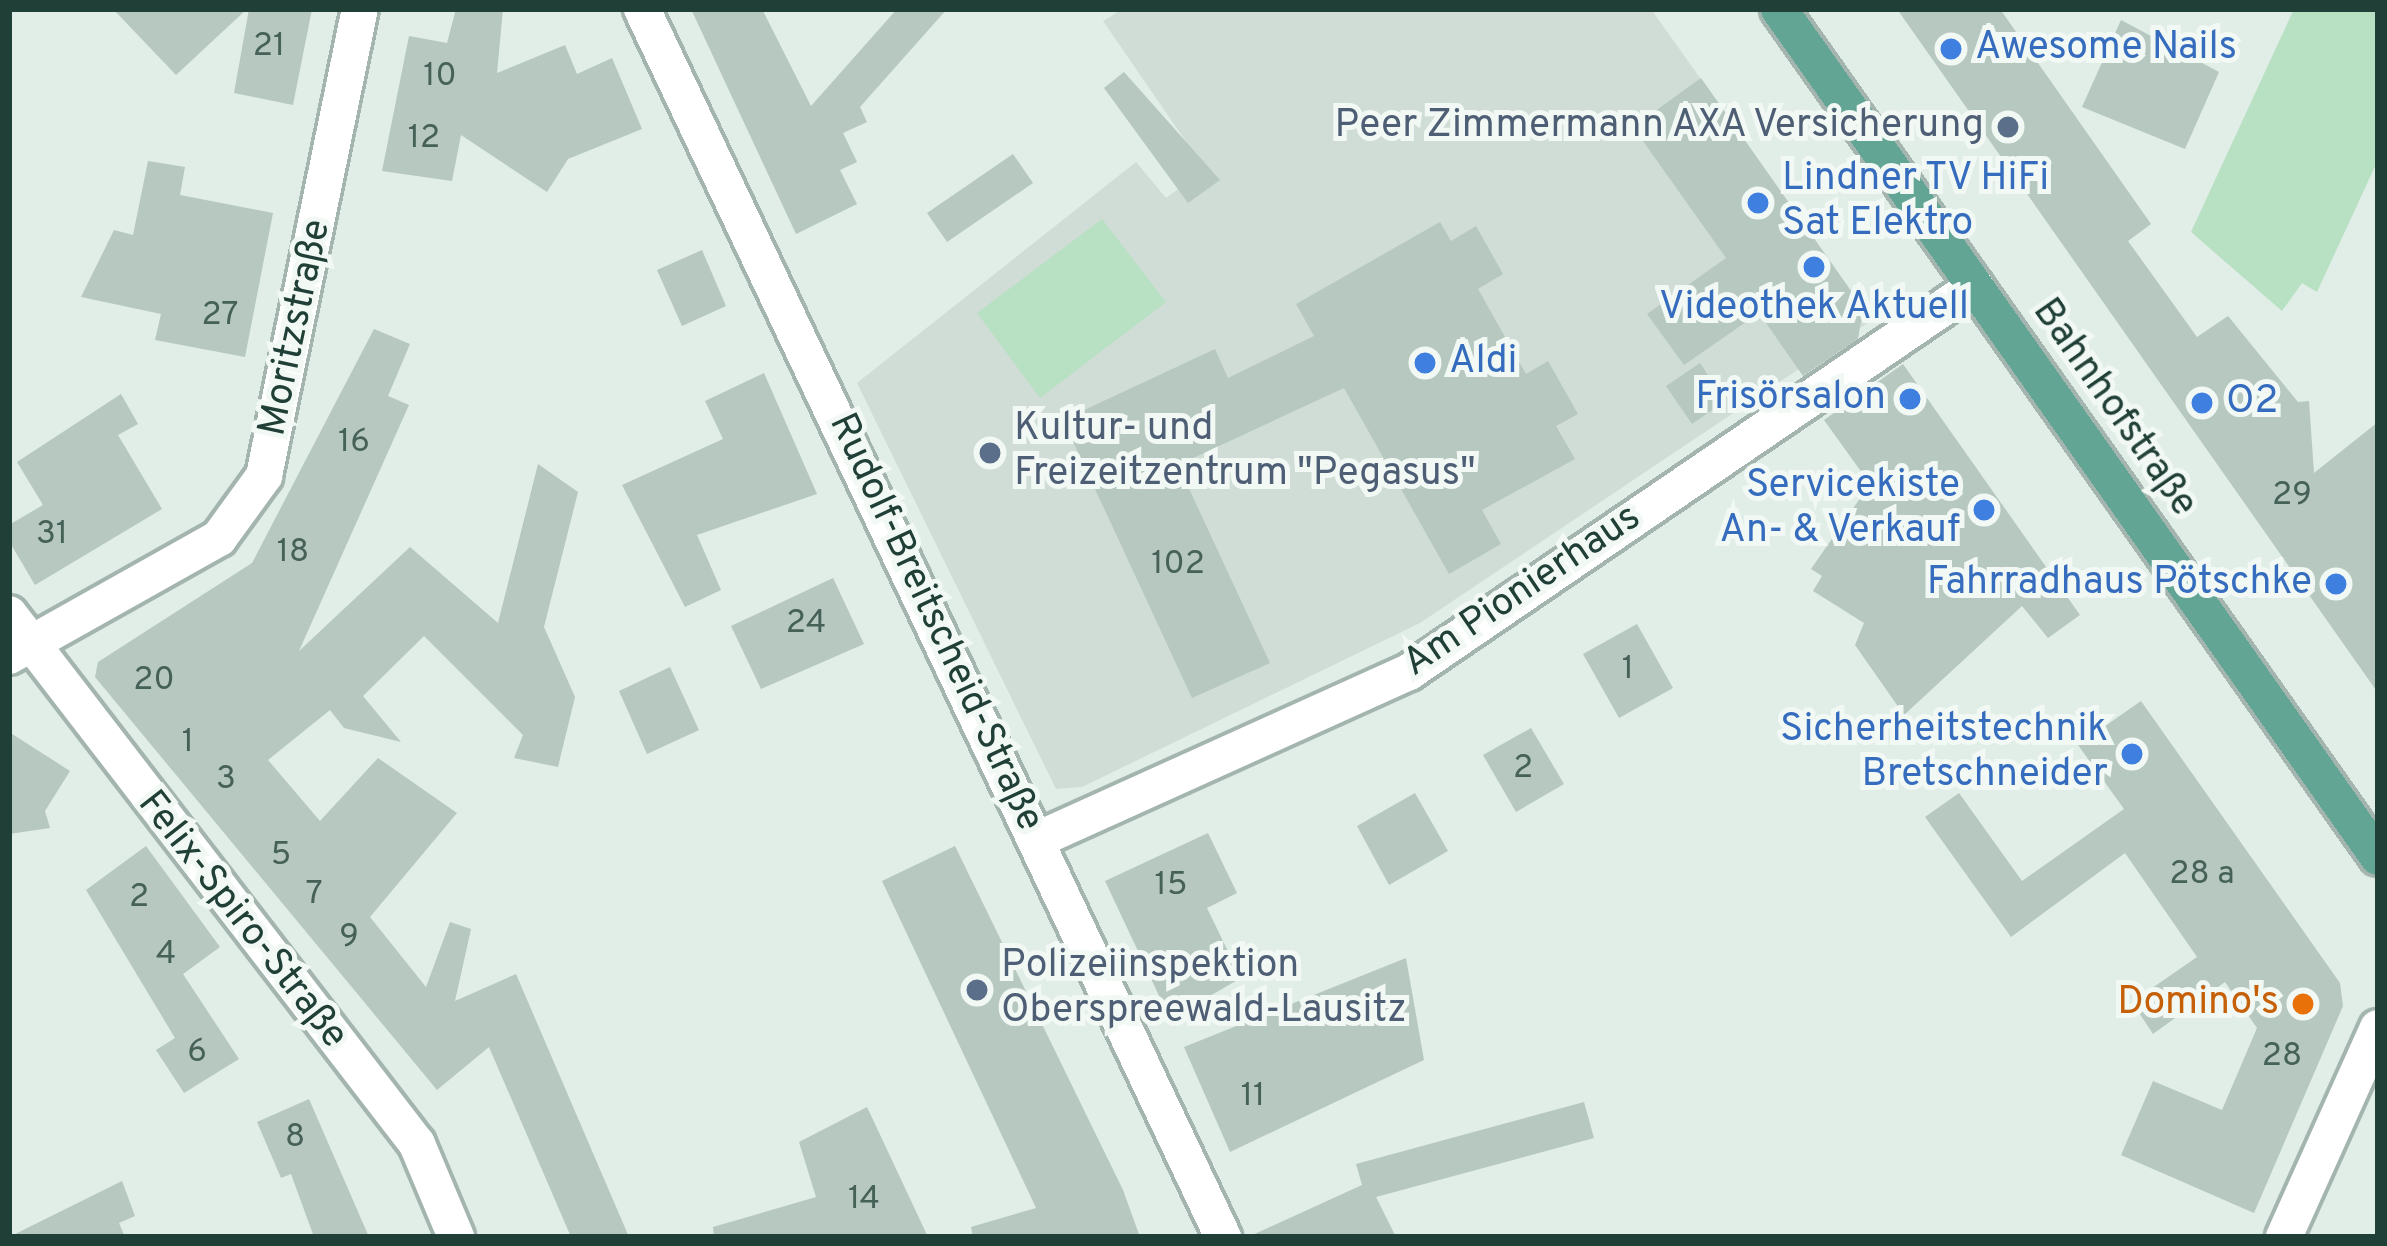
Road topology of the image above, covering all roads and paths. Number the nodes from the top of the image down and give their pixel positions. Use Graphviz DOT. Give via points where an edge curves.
graph roads {
  1 [pos="360,9"];
  2 [pos="642,9"];
  3 [pos="1779,9"];
  4 [pos="1975,286"];
  5 [pos="9,614"];
  6 [pos="20,653"];
  7 [pos="1037,840"];
  8 [pos="2378,856"];
  9 [pos="2378,1028"];
  10 [pos="456,1237"];
  11 [pos="1223,1237"];
  12 [pos="2284,1237"];
  1 -- 6 [label="street, Moritzstraße" via="264,476 219,538"];
  2 -- 7 [label="street, Rudolf-Breitscheid-Straße"];
  3 -- 4 [label="main road, Bahnhofstraße"];
  4 -- 7 [label="street, Am Pionierhaus" via="1408,672"];
  4 -- 8 [label="main road, Bahnhofstraße"];
  5 -- 6 [label="street, Felix-Spiro-Straße"];
  6 -- 10 [label="street, Felix-Spiro-Straße" via="417,1144"];
  7 -- 11 [label="street, Rudolf-Breitscheid-Straße"];
  9 -- 12 [label="street"];
}
